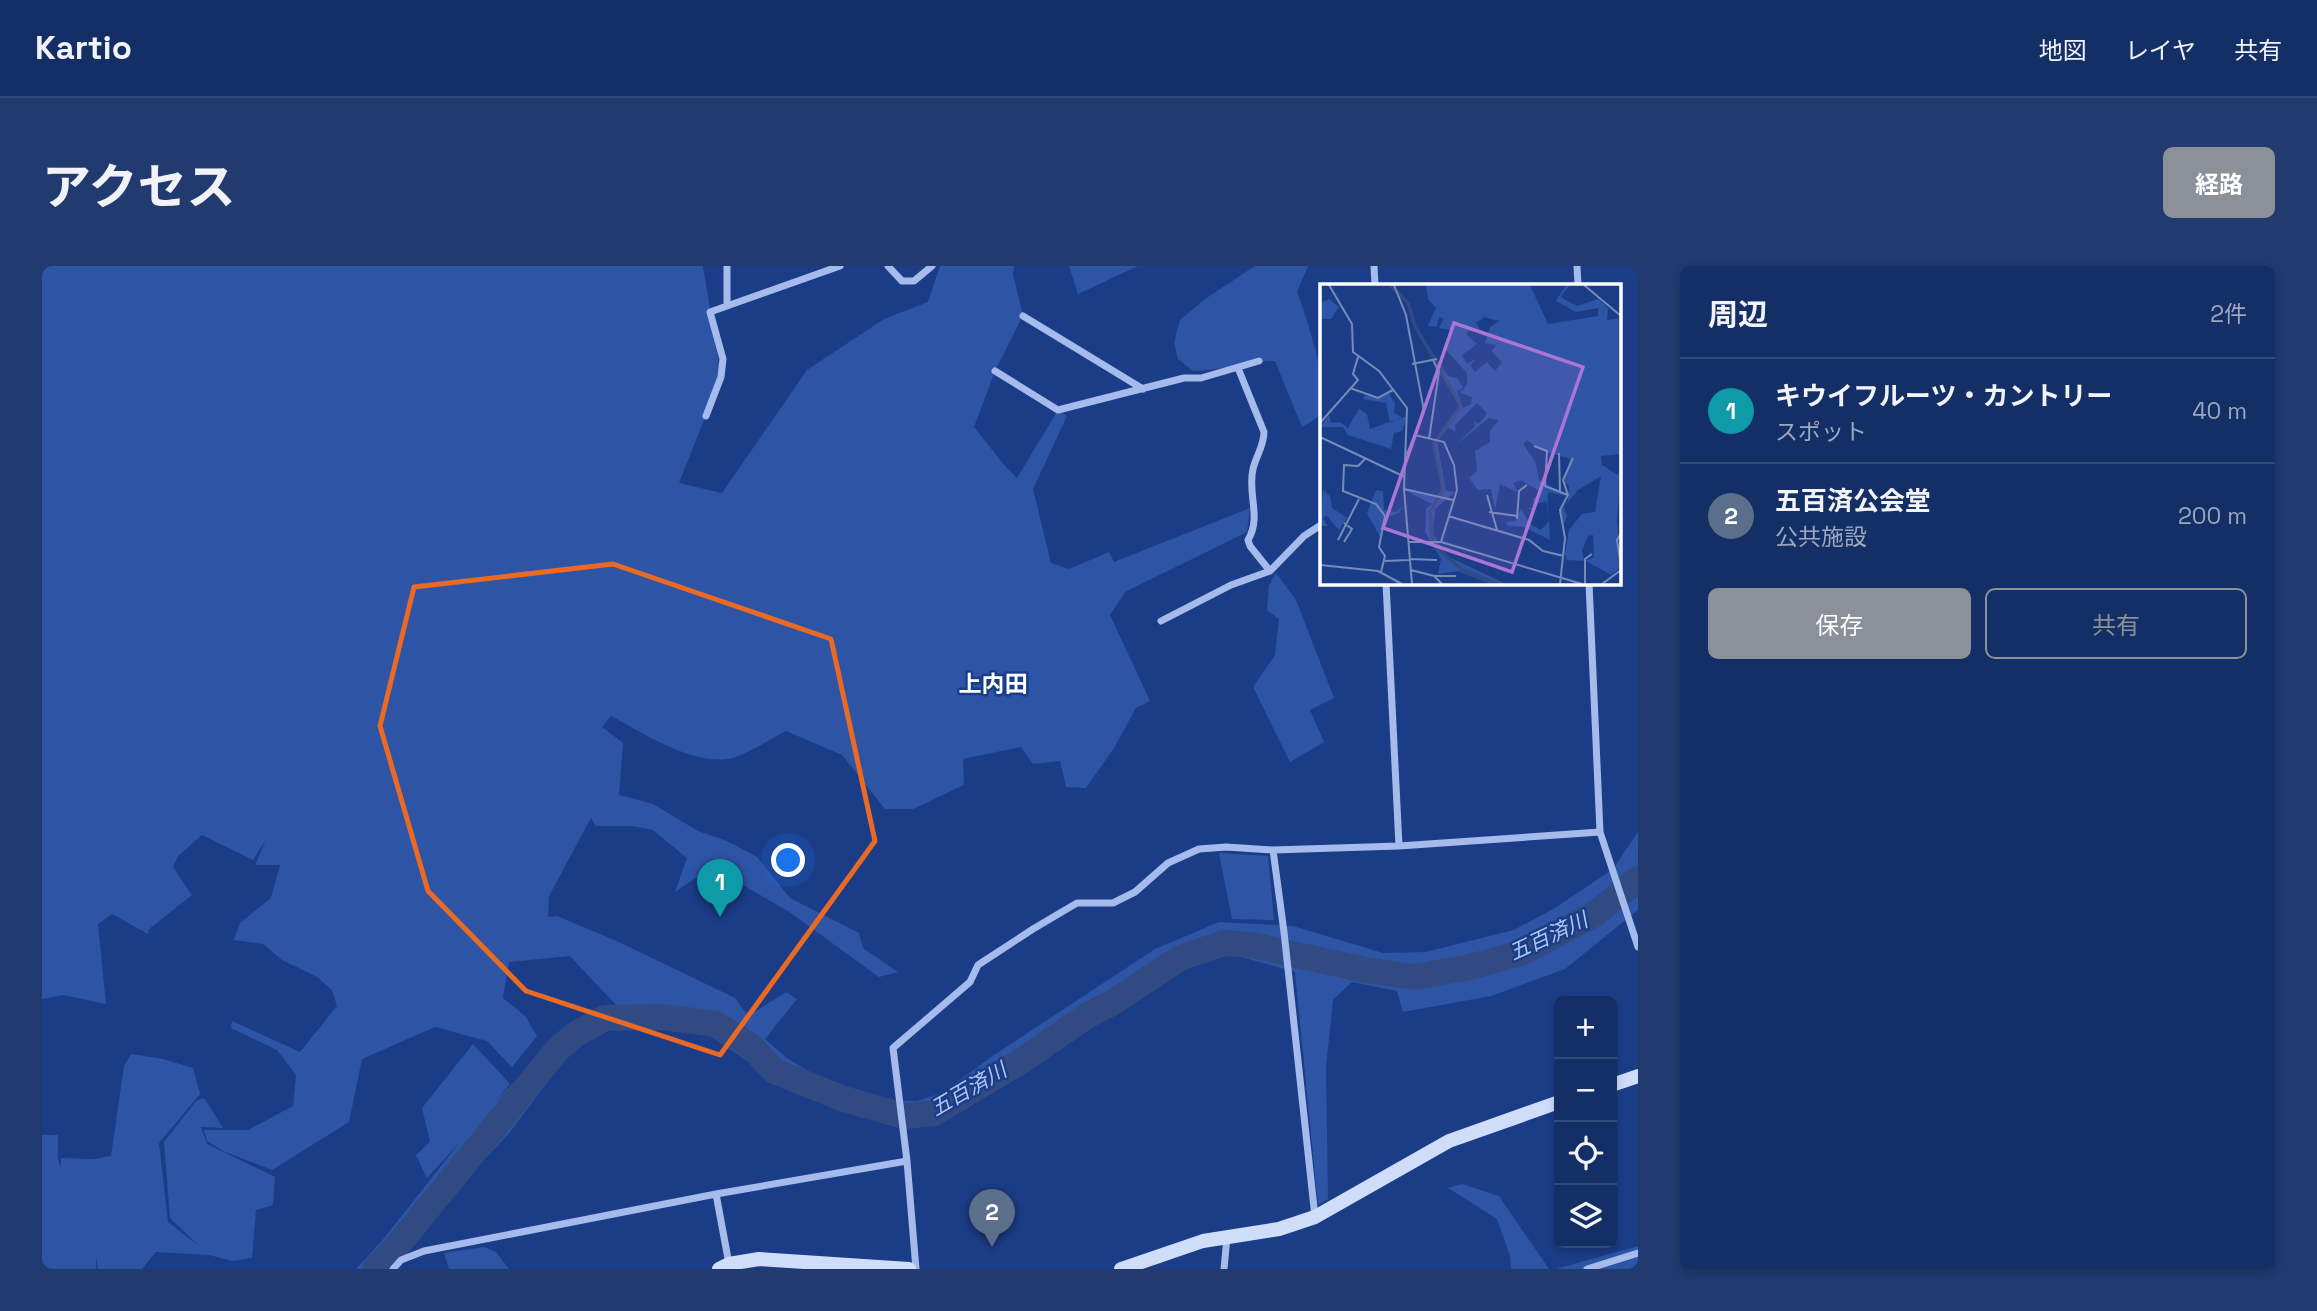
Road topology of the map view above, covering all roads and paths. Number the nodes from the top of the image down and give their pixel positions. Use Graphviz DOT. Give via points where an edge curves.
graph roads {
  1 [pos="727,266"];
  2 [pos="840,266"];
  3 [pos="888,266"];
  4 [pos="932,266"];
  5 [pos="1374,266"];
  6 [pos="1577,266"];
  7 [pos="1375,284"];
  8 [pos="1578,284"];
  9 [pos="727,306"];
  10 [pos="1023,316"];
  11 [pos="1259,361"];
  12 [pos="1238,368"];
  13 [pos="995,371"];
  14 [pos="1143,390"];
  15 [pos="706,416"];
  16 [pos="1320,526"];
  17 [pos="1270,571"];
  18 [pos="1386,584"];
  19 [pos="1589,584"];
  20 [pos="1161,621"];
  21 [pos="1600,832"];
  22 [pos="1399,846"];
  23 [pos="1273,850"];
  24 [pos="1638,947"];
  25 [pos="1638,1076"];
  26 [pos="1617,1083"];
  27 [pos="1554,1104"];
  28 [pos="907,1161"];
  29 [pos="716,1194"];
  30 [pos="1315,1217"];
  31 [pos="1227,1236"];
  32 [pos="1638,1253"];
  33 [pos="724,1267"];
  34 [pos="393,1269"];
  35 [pos="909,1269"];
  36 [pos="916,1269"];
  37 [pos="1121,1269"];
  38 [pos="1224,1269"];
  39 [pos="1587,1269"];
  1 -- 9 [label="street"];
  2 -- 9 [label="street"];
  3 -- 4 [label="street" via="902,281 914,281"];
  5 -- 7 [label="street"];
  6 -- 8 [label="street"];
  9 -- 15 [label="street" via="710,312 723,359"];
  10 -- 14 [label="street"];
  11 -- 12 [label="street"];
  12 -- 14 [label="street"];
  12 -- 17 [label="street" via="1264,432 1253,469 1255,521 1248,540"];
  13 -- 14 [label="street" via="1058,410"];
  16 -- 17 [label="street"];
  17 -- 20 [label="street" via="1231,585"];
  18 -- 22 [label="street"];
  19 -- 21 [label="street"];
  21 -- 22 [label="street"];
  21 -- 24 [label="street"];
  22 -- 23 [label="street"];
  23 -- 28 [label="street" via="1199,849 1167,863 1135,892 1113,903 1077,903 978,965 970,982 893,1048"];
  23 -- 30 [label="street"];
  25 -- 26 [label="street"];
  27 -- 30 [label="street" via="1449,1141"];
  28 -- 29 [label="street"];
  28 -- 36 [label="street"];
  29 -- 33 [label="street"];
  29 -- 34 [label="street" via="424,1251 401,1260"];
  30 -- 31 [label="street" via="1279,1229"];
  31 -- 37 [label="street"];
  31 -- 38 [label="street"];
  32 -- 39 [label="street"];
  33 -- 35 [label="street" via="759,1259"];
}
